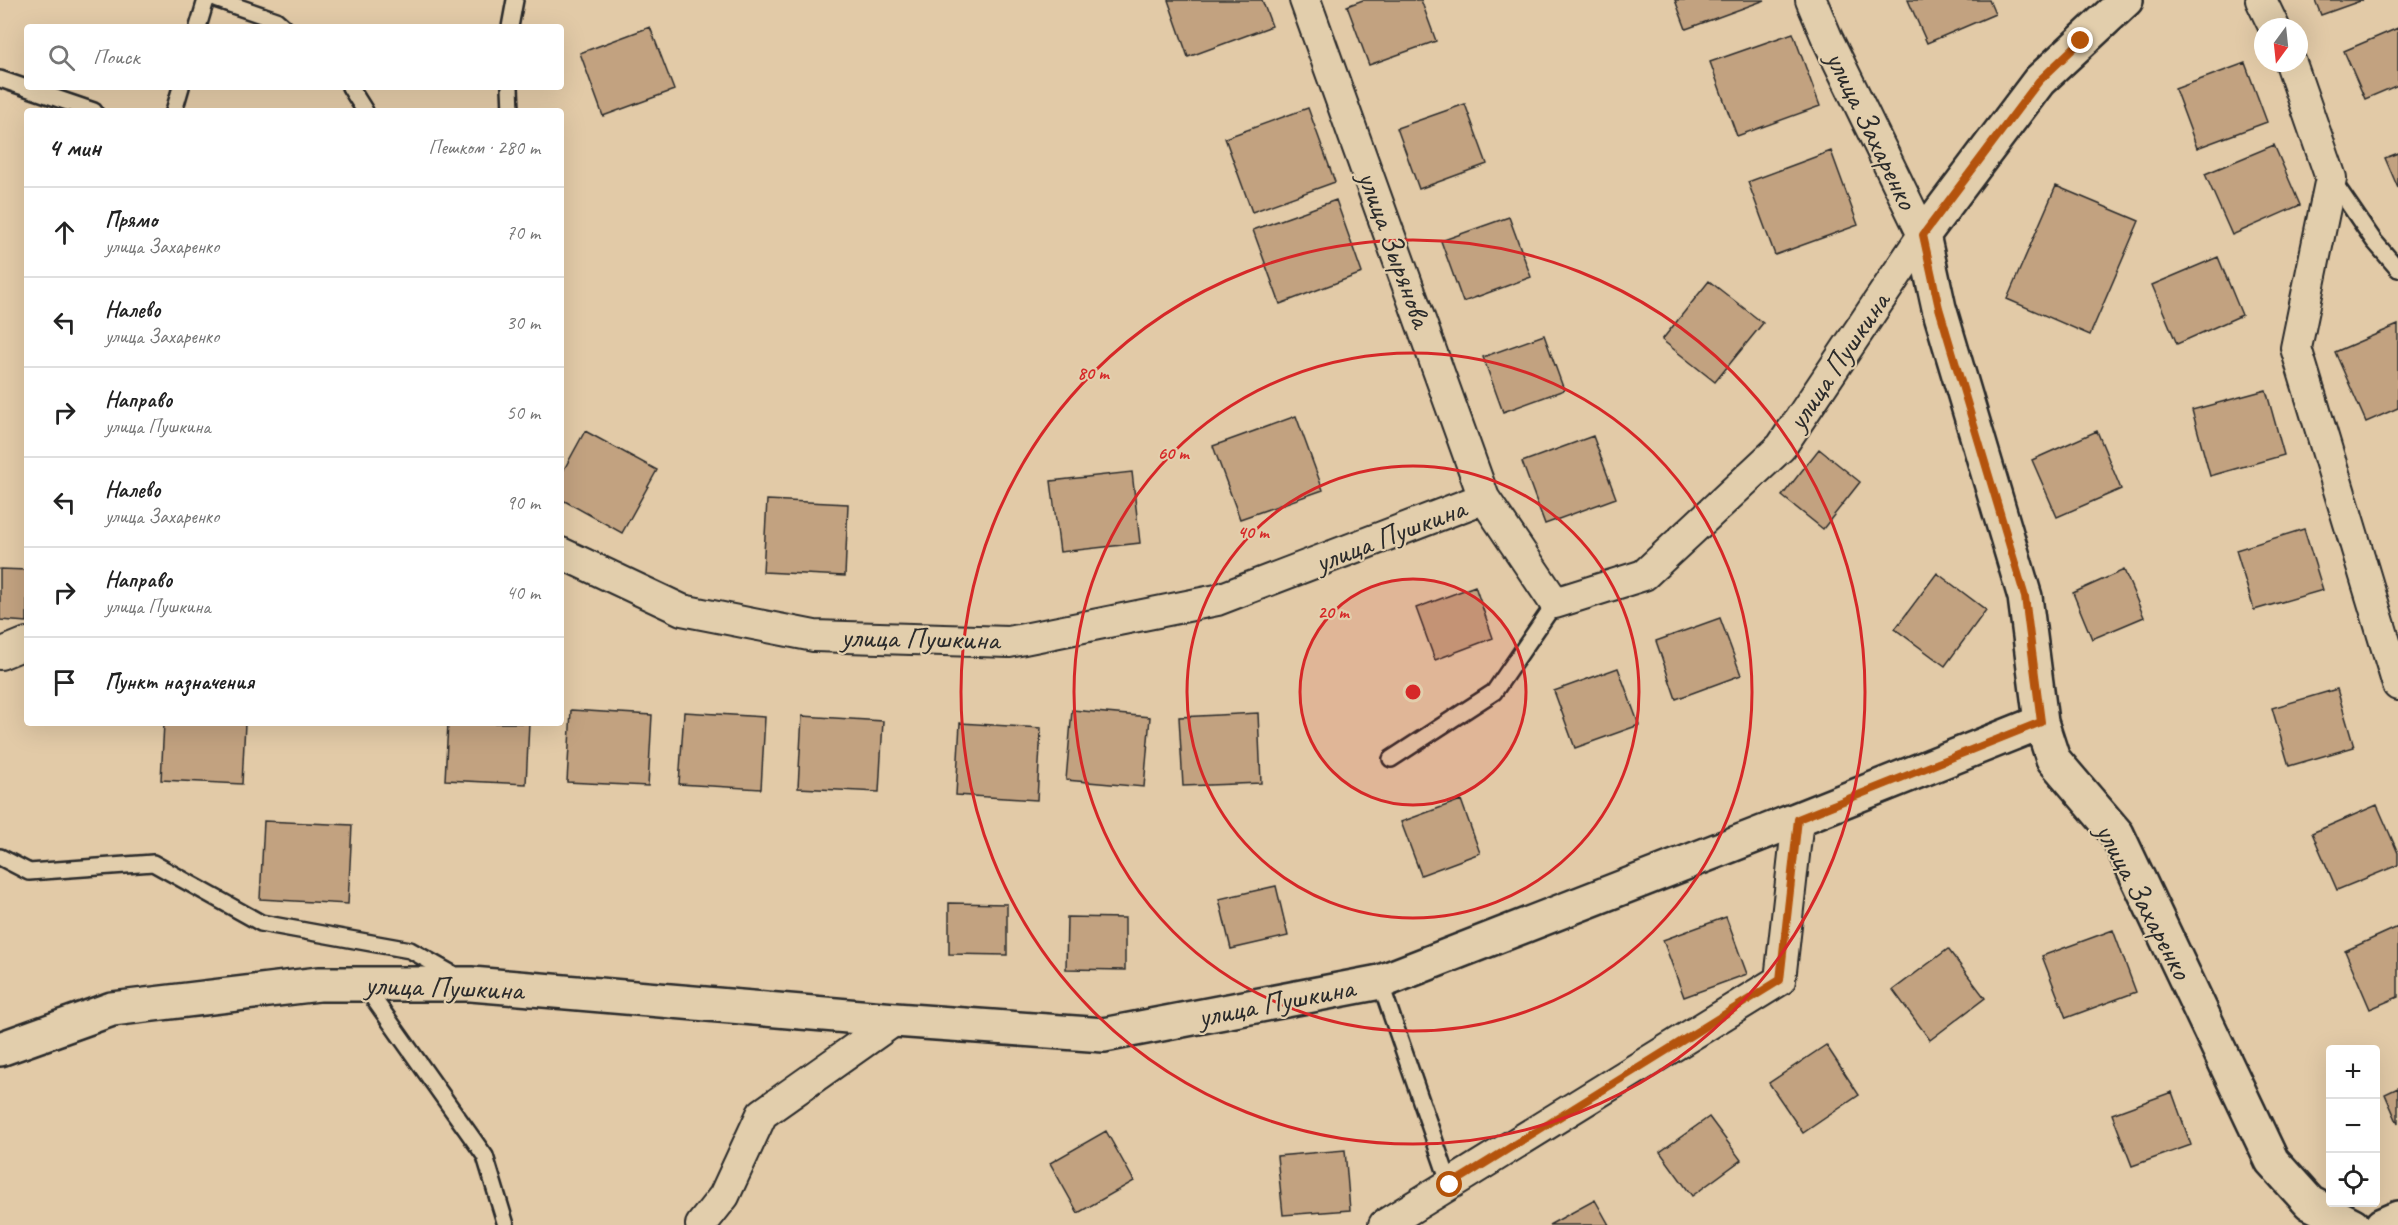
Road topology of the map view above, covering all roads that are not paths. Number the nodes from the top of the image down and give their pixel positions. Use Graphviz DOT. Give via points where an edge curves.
graph roads {
  1 [pos="206,0"];
  2 [pos="218,0"];
  3 [pos="515,0"];
  4 [pos="1305,0"];
  5 [pos="1811,0"];
  6 [pos="2126,0"];
  7 [pos="2261,0"];
  8 [pos="2270,18"];
  9 [pos="199,24"];
  10 [pos="281,24"];
  11 [pos="511,24"];
  12 [pos="2294,72"];
  13 [pos="0,79"];
  14 [pos="24,86"];
  15 [pos="36,90"];
  16 [pos="180,90"];
  17 [pos="352,90"];
  18 [pos="510,90"];
  19 [pos="86,108"];
  20 [pos="175,108"];
  21 [pos="363,108"];
  22 [pos="511,108"];
  23 [pos="2331,178"];
  24 [pos="1923,235"];
  25 [pos="2398,269"];
  26 [pos="1484,498"];
  27 [pos="564,554"];
  28 [pos="1555,603"];
  29 [pos="24,645"];
  30 [pos="0,654"];
  31 [pos="2398,685"];
  32 [pos="2041,722"];
  33 [pos="1390,759"];
  34 [pos="1798,819"];
  35 [pos="0,857"];
  36 [pos="1380,982"];
  37 [pos="363,984"];
  38 [pos="471,984"];
  39 [pos="895,1020"];
  40 [pos="0,1049"];
  41 [pos="1450,1185"];
  42 [pos="2398,1218"];
  43 [pos="506,1225"];
  44 [pos="701,1225"];
  45 [pos="1384,1225"];
  46 [pos="2353,1225"];
  47 [pos="2382,1225"];
  1 -- 9 [label="lane"];
  2 -- 10 [label="lane"];
  3 -- 11 [label="lane"];
  4 -- 26 [label="street, улица Зырянова"];
  5 -- 24 [label="street, улица Захаренко"];
  6 -- 24 [label="street, улица Пушкина" via="2039,81"];
  7 -- 8 [label="street"];
  12 -- 23 [label="street"];
  13 -- 14 [label="lane"];
  15 -- 19 [label="lane"];
  16 -- 20 [label="lane"];
  17 -- 21 [label="lane"];
  18 -- 22 [label="lane"];
  23 -- 25 [label="lane"];
  23 -- 31 [label="street" via="2296,348"];
  24 -- 28 [label="street, улица Пушкина" via="1781,447 1644,575"];
  24 -- 32 [label="street, улица Захаренко" via="1939,308 2025,597"];
  26 -- 27 [label="street, улица Пушкина" via="1217,600 1009,642 814,636 682,610"];
  26 -- 28 [label="street, улица Пушкина"];
  28 -- 33 [label="lane" via="1494,692"];
  29 -- 30 [label="street"];
  32 -- 34 [label="street, улица Пушкина"];
  32 -- 46 [label="street, улица Захаренко" via="2054,759 2117,834 2272,1161 2310,1203"];
  34 -- 36 [label="street, улица Пушкина"];
  34 -- 41 [label="street" via="1780,980"];
  35 -- 38 [label="lane" via="29,872 153,863 261,923 410,950"];
  36 -- 39 [label="street, улица Пушкина" via="1104,1035"];
  36 -- 41 [label="lane"];
  37 -- 38 [label="street, улица Пушкина"];
  37 -- 40 [label="street, улица Пушкина" via="319,984 112,1009"];
  37 -- 43 [label="lane" via="485,1156"];
  38 -- 39 [label="street, улица Пушкина"];
  39 -- 44 [label="street" via="762,1114 724,1196"];
  41 -- 45 [label="street"];
  42 -- 47 [label="street"];
}
